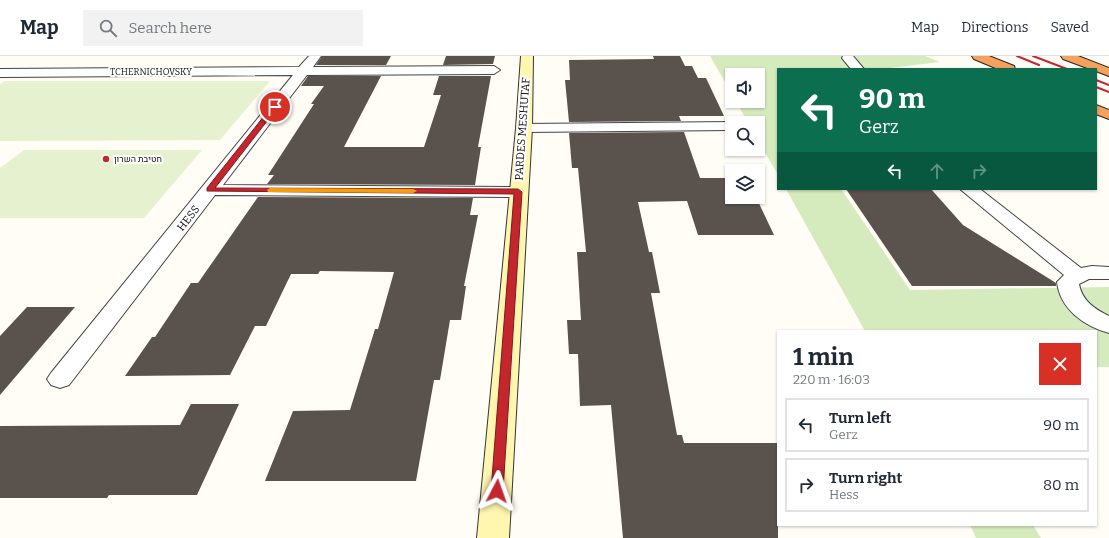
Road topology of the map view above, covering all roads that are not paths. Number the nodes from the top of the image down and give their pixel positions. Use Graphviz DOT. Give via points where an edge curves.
graph roads {
  1 [pos="315,56"];
  2 [pos="527,56"];
  3 [pos="978,56"];
  4 [pos="1068,56"];
  5 [pos="848,58"];
  6 [pos="857,68"];
  7 [pos="1007,68"];
  8 [pos="494,70"];
  9 [pos="1109,71"];
  10 [pos="302,72"];
  11 [pos="0,73"];
  12 [pos="1097,105"];
  13 [pos="1097,108"];
  14 [pos="1109,110"];
  15 [pos="1109,114"];
  16 [pos="725,126"];
  17 [pos="524,128"];
  18 [pos="209,190"];
  19 [pos="970,190"];
  20 [pos="518,192"];
  21 [pos="1109,273"];
  22 [pos="1078,275"];
  23 [pos="1109,325"];
  24 [pos="60,379"];
  25 [pos="494,538"];
  1 -- 10 [label="street, HESS"];
  2 -- 17 [label="street, PARDES MESHUTAF"];
  3 -- 7 [label="highway"];
  4 -- 9 [label="highway"];
  5 -- 6 [label="street"];
  8 -- 10 [label="street, TCHERNICHOVSKY"];
  10 -- 11 [label="street, TCHERNICHOVSKY"];
  10 -- 18 [label="street, HESS"];
  12 -- 14 [label="highway"];
  13 -- 15 [label="highway"];
  16 -- 17 [label="lane"];
  17 -- 20 [label="street, PARDES MESHUTAF"];
  18 -- 20 [label="street"];
  18 -- 24 [label="street, HESS"];
  19 -- 22 [label="street"];
  20 -- 25 [label="street, PARDES MESHUTAF"];
  21 -- 22 [label="street" via="1089,272"];
  22 -- 23 [label="street" via="1068,282 1068,291 1074,302 1086,313"];
}
